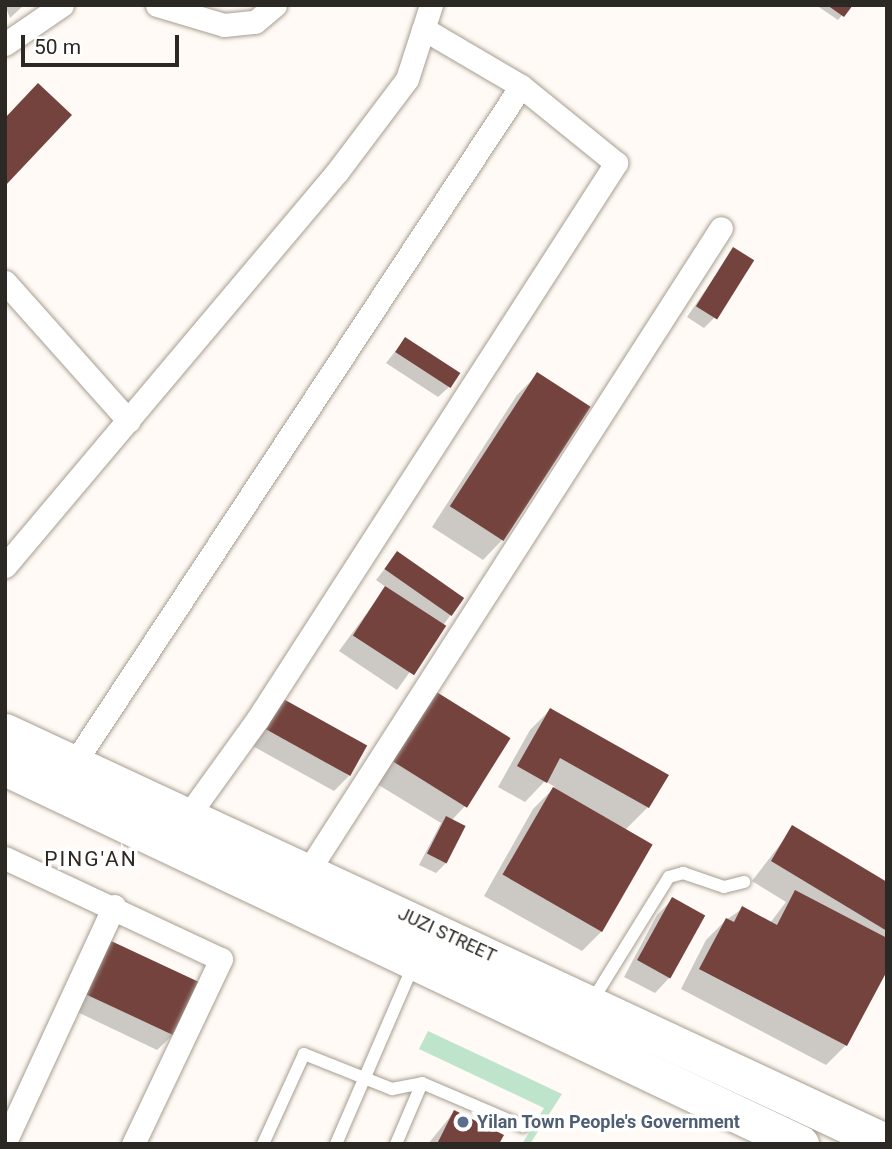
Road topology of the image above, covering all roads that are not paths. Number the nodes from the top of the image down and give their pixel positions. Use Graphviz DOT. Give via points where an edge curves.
graph roads {
  1 [pos="62,5"];
  2 [pos="157,5"];
  3 [pos="275,5"];
  4 [pos="431,5"];
  5 [pos="424,29"];
  6 [pos="5,44"];
  7 [pos="521,86"];
  8 [pos="721,228"];
  9 [pos="5,282"];
  10 [pos="129,421"];
  11 [pos="5,566"];
  12 [pos="5,732"];
  13 [pos="73,765"];
  14 [pos="5,767"];
  15 [pos="187,817"];
  16 [pos="5,858"];
  17 [pos="307,871"];
  18 [pos="744,882"];
  19 [pos="114,906"];
  20 [pos="422,945"];
  21 [pos="592,1001"];
  22 [pos="364,1079"];
  23 [pos="422,1083"];
  24 [pos="819,1110"];
  25 [pos="523,1126"];
  26 [pos="5,1142"];
  27 [pos="887,1143"];
  28 [pos="133,1144"];
  29 [pos="263,1144"];
  30 [pos="336,1144"];
  31 [pos="396,1144"];
  32 [pos="800,1144"];
  1 -- 6 [label="street"];
  2 -- 3 [label="street" via="224,25 255,22"];
  4 -- 5 [label="street"];
  5 -- 7 [label="street"];
  5 -- 10 [label="street" via="407,79 337,172"];
  7 -- 13 [label="street"];
  7 -- 15 [label="street" via="616,163 257,720"];
  8 -- 17 [label="street"];
  9 -- 10 [label="street"];
  10 -- 11 [label="street"];
  12 -- 13 [label="main road, JUZI STREET"];
  13 -- 15 [label="main road, JUZI STREET"];
  14 -- 20 [label="main road, JUZI STREET"];
  15 -- 17 [label="main road, JUZI STREET"];
  16 -- 19 [label="street"];
  17 -- 20 [label="main road, JUZI STREET"];
  18 -- 21 [label="lane" via="724,887 684,873 669,877"];
  19 -- 26 [label="street"];
  19 -- 28 [label="street" via="221,959"];
  20 -- 21 [label="main road, JUZI STREET"];
  20 -- 22 [label="lane"];
  20 -- 32 [label="main road, JUZI STREET"];
  21 -- 24 [label="main road, JUZI STREET"];
  22 -- 23 [label="lane" via="392,1089"];
  22 -- 29 [label="lane" via="304,1054"];
  22 -- 30 [label="lane"];
  23 -- 25 [label="lane"];
  23 -- 31 [label="lane"];
  24 -- 27 [label="main road, JUZI STREET"];
  24 -- 32 [label="street"];
}
